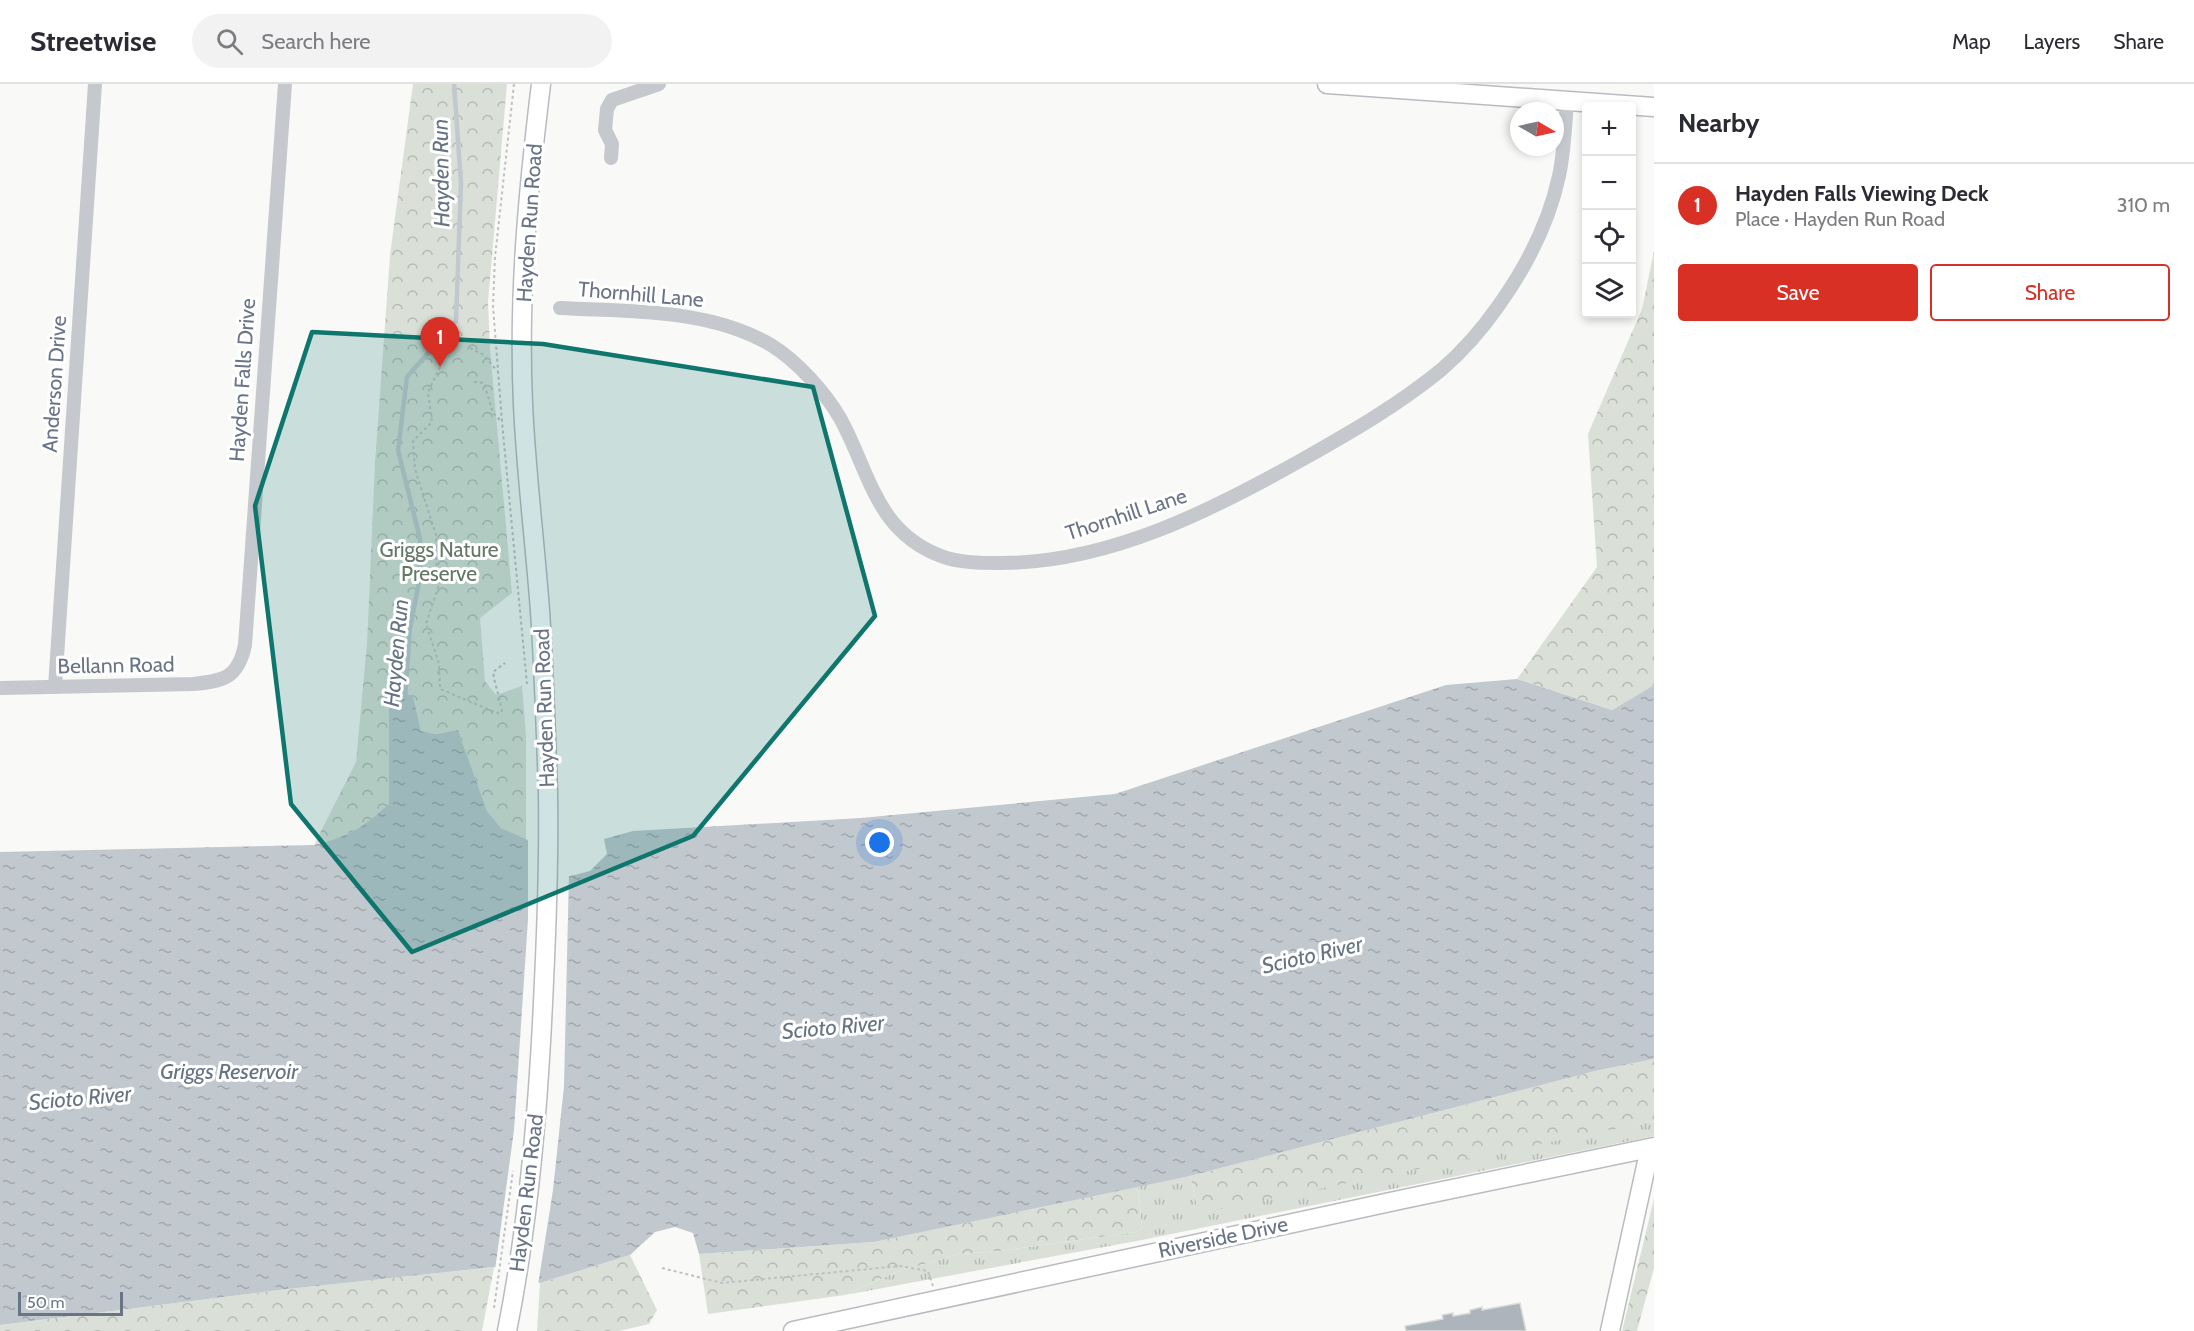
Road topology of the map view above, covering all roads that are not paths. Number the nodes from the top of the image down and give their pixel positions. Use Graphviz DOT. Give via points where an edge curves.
graph roads {
  1 [pos="96,84"];
  2 [pos="285,84"];
  3 [pos="541,84"];
  4 [pos="659,84"];
  5 [pos="1327,84"];
  6 [pos="1567,102"];
  7 [pos="1654,107"];
  8 [pos="611,158"];
  9 [pos="560,308"];
  10 [pos="232,675"];
  11 [pos="0,687"];
  12 [pos="55,687"];
  13 [pos="1652,1148"];
  14 [pos="861,1317"];
  15 [pos="507,1331"];
  16 [pos="793,1331"];
  17 [pos="843,1331"];
  18 [pos="1610,1331"];
  1 -- 12 [label="street, Anderson Drive"];
  2 -- 10 [label="street, Hayden Falls Drive" via="245,645 242,661"];
  3 -- 15 [label="main road, Hayden Run Road" via="528,191 522,358 540,614 549,862 540,1075 529,1188 503,1302"];
  4 -- 8 [label="street" via="612,100 605,130 612,144"];
  5 -- 6 [label="main road"];
  6 -- 7 [label="main road"];
  6 -- 9 [label="street, Thornhill Lane" via="1559,176 1534,244 1498,307 1445,367 1375,419 1253,487 1156,531 1094,551 1015,563 977,563 941,556 909,538 882,510 840,417 811,380 770,345 706,320"];
  10 -- 12 [label="street, Bellann Road" via="193,684"];
  11 -- 12 [label="street, Bellann Road"];
  13 -- 14 [label="main road, Riverside Drive"];
  13 -- 18 [label="main road"];
  14 -- 16 [label="main road, Riverside Drive"];
  14 -- 17 [label="street"];
}
